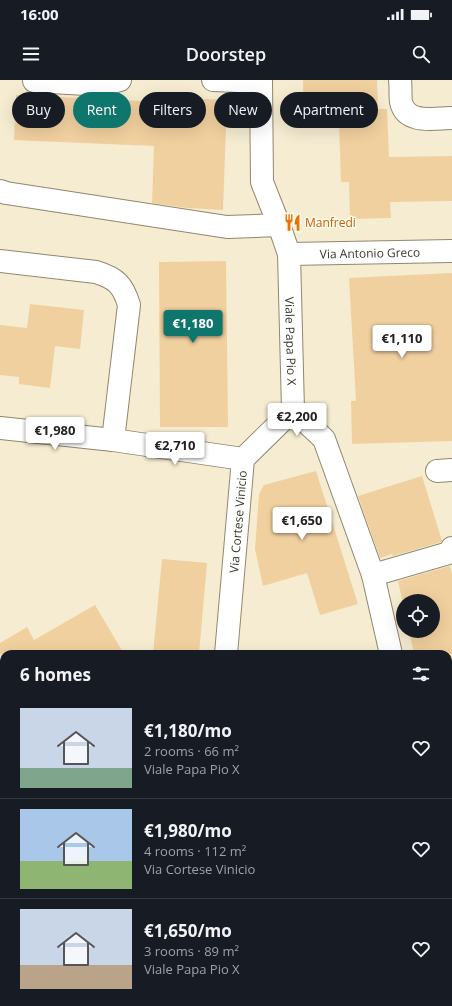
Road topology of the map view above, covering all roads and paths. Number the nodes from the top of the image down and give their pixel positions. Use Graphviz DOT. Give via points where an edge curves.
graph roads {
  1 [pos="120,80"];
  2 [pos="213,80"];
  3 [pos="400,80"];
  4 [pos="34,81"];
  5 [pos="261,81"];
  6 [pos="452,118"];
  7 [pos="0,190"];
  8 [pos="279,225"];
  9 [pos="452,251"];
  10 [pos="289,254"];
  11 [pos="0,261"];
  12 [pos="293,410"];
  13 [pos="0,428"];
  14 [pos="113,440"];
  15 [pos="243,459"];
  16 [pos="452,548"];
  17 [pos="373,575"];
  18 [pos="226,650"];
  19 [pos="390,650"];
  1 -- 4 [label="street" via="103,85"];
  2 -- 5 [label="street"];
  3 -- 6 [label="street" via="401,102 407,114 421,118"];
  5 -- 8 [label="street, Viale Papa Pio X" via="262,182"];
  7 -- 8 [label="street" via="227,227"];
  8 -- 10 [label="street, Viale Papa Pio X"];
  9 -- 10 [label="street, Via Antonio Greco"];
  10 -- 12 [label="street, Viale Papa Pio X"];
  11 -- 14 [label="street" via="96,272 118,283 126,293 129,305"];
  12 -- 15 [label="street, Via Cortese Vinicio"];
  12 -- 17 [label="street" via="324,439"];
  13 -- 14 [label="street"];
  14 -- 15 [label="street"];
  15 -- 18 [label="street, Via Cortese Vinicio"];
  16 -- 17 [label="street" via="449,553"];
  17 -- 19 [label="street"];
}
